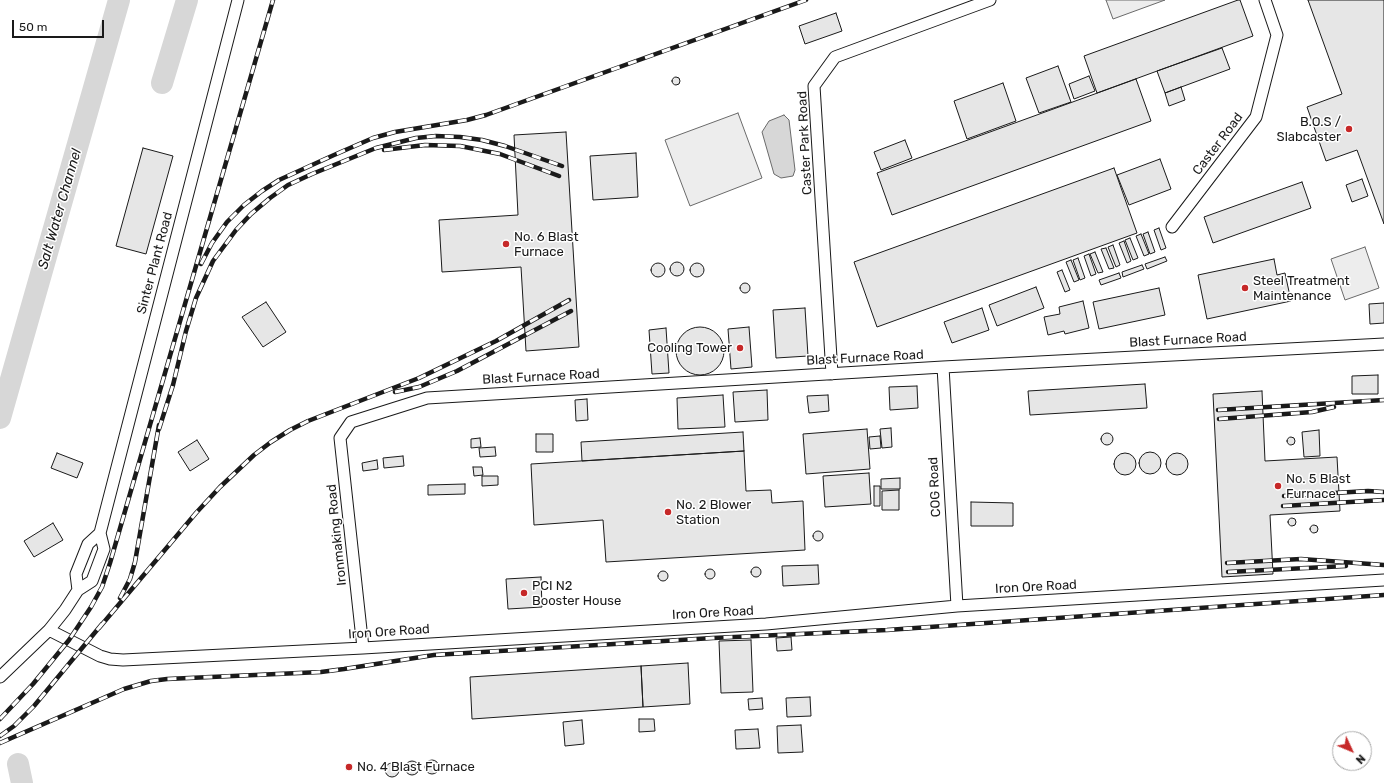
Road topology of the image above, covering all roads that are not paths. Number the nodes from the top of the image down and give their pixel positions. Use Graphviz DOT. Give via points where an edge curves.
graph roads {
  1 [pos="238,0"];
  2 [pos="990,0"];
  3 [pos="1265,0"];
  4 [pos="1172,227"];
  5 [pos="1384,344"];
  6 [pos="943,367"];
  7 [pos="832,374"];
  8 [pos="351,422"];
  9 [pos="100,533"];
  10 [pos="1384,580"];
  11 [pos="78,590"];
  12 [pos="957,606"];
  13 [pos="50,630"];
  14 [pos="363,648"];
  15 [pos="0,677"];
  1 -- 9 [label="street, Sinter Plant Road"];
  2 -- 7 [label="street, Caster Park Road" via="835,57 814,86"];
  3 -- 4 [label="street, Caster Road" via="1276,35 1256,117"];
  5 -- 6 [label="street, Blast Furnace Road"];
  6 -- 7 [label="street, Blast Furnace Road"];
  6 -- 12 [label="street, COG Road"];
  7 -- 8 [label="street, Blast Furnace Road" via="427,398"];
  8 -- 14 [label="street, Ironmaking Road" via="340,438"];
  9 -- 11 [label="street, Sinter Plant Road" via="88,544 76,574"];
  9 -- 11 [label="street, Sinter Plant Road" via="104,549 102,556 92,581"];
  10 -- 12 [label="street, Iron Ore Road"];
  11 -- 13 [label="street, Sinter Plant Road"];
  12 -- 14 [label="street, Iron Ore Road" via="766,624"];
  13 -- 14 [label="street, Iron Ore Road" via="100,656 123,660"];
  13 -- 15 [label="street, Sinter Plant Road"];
}
